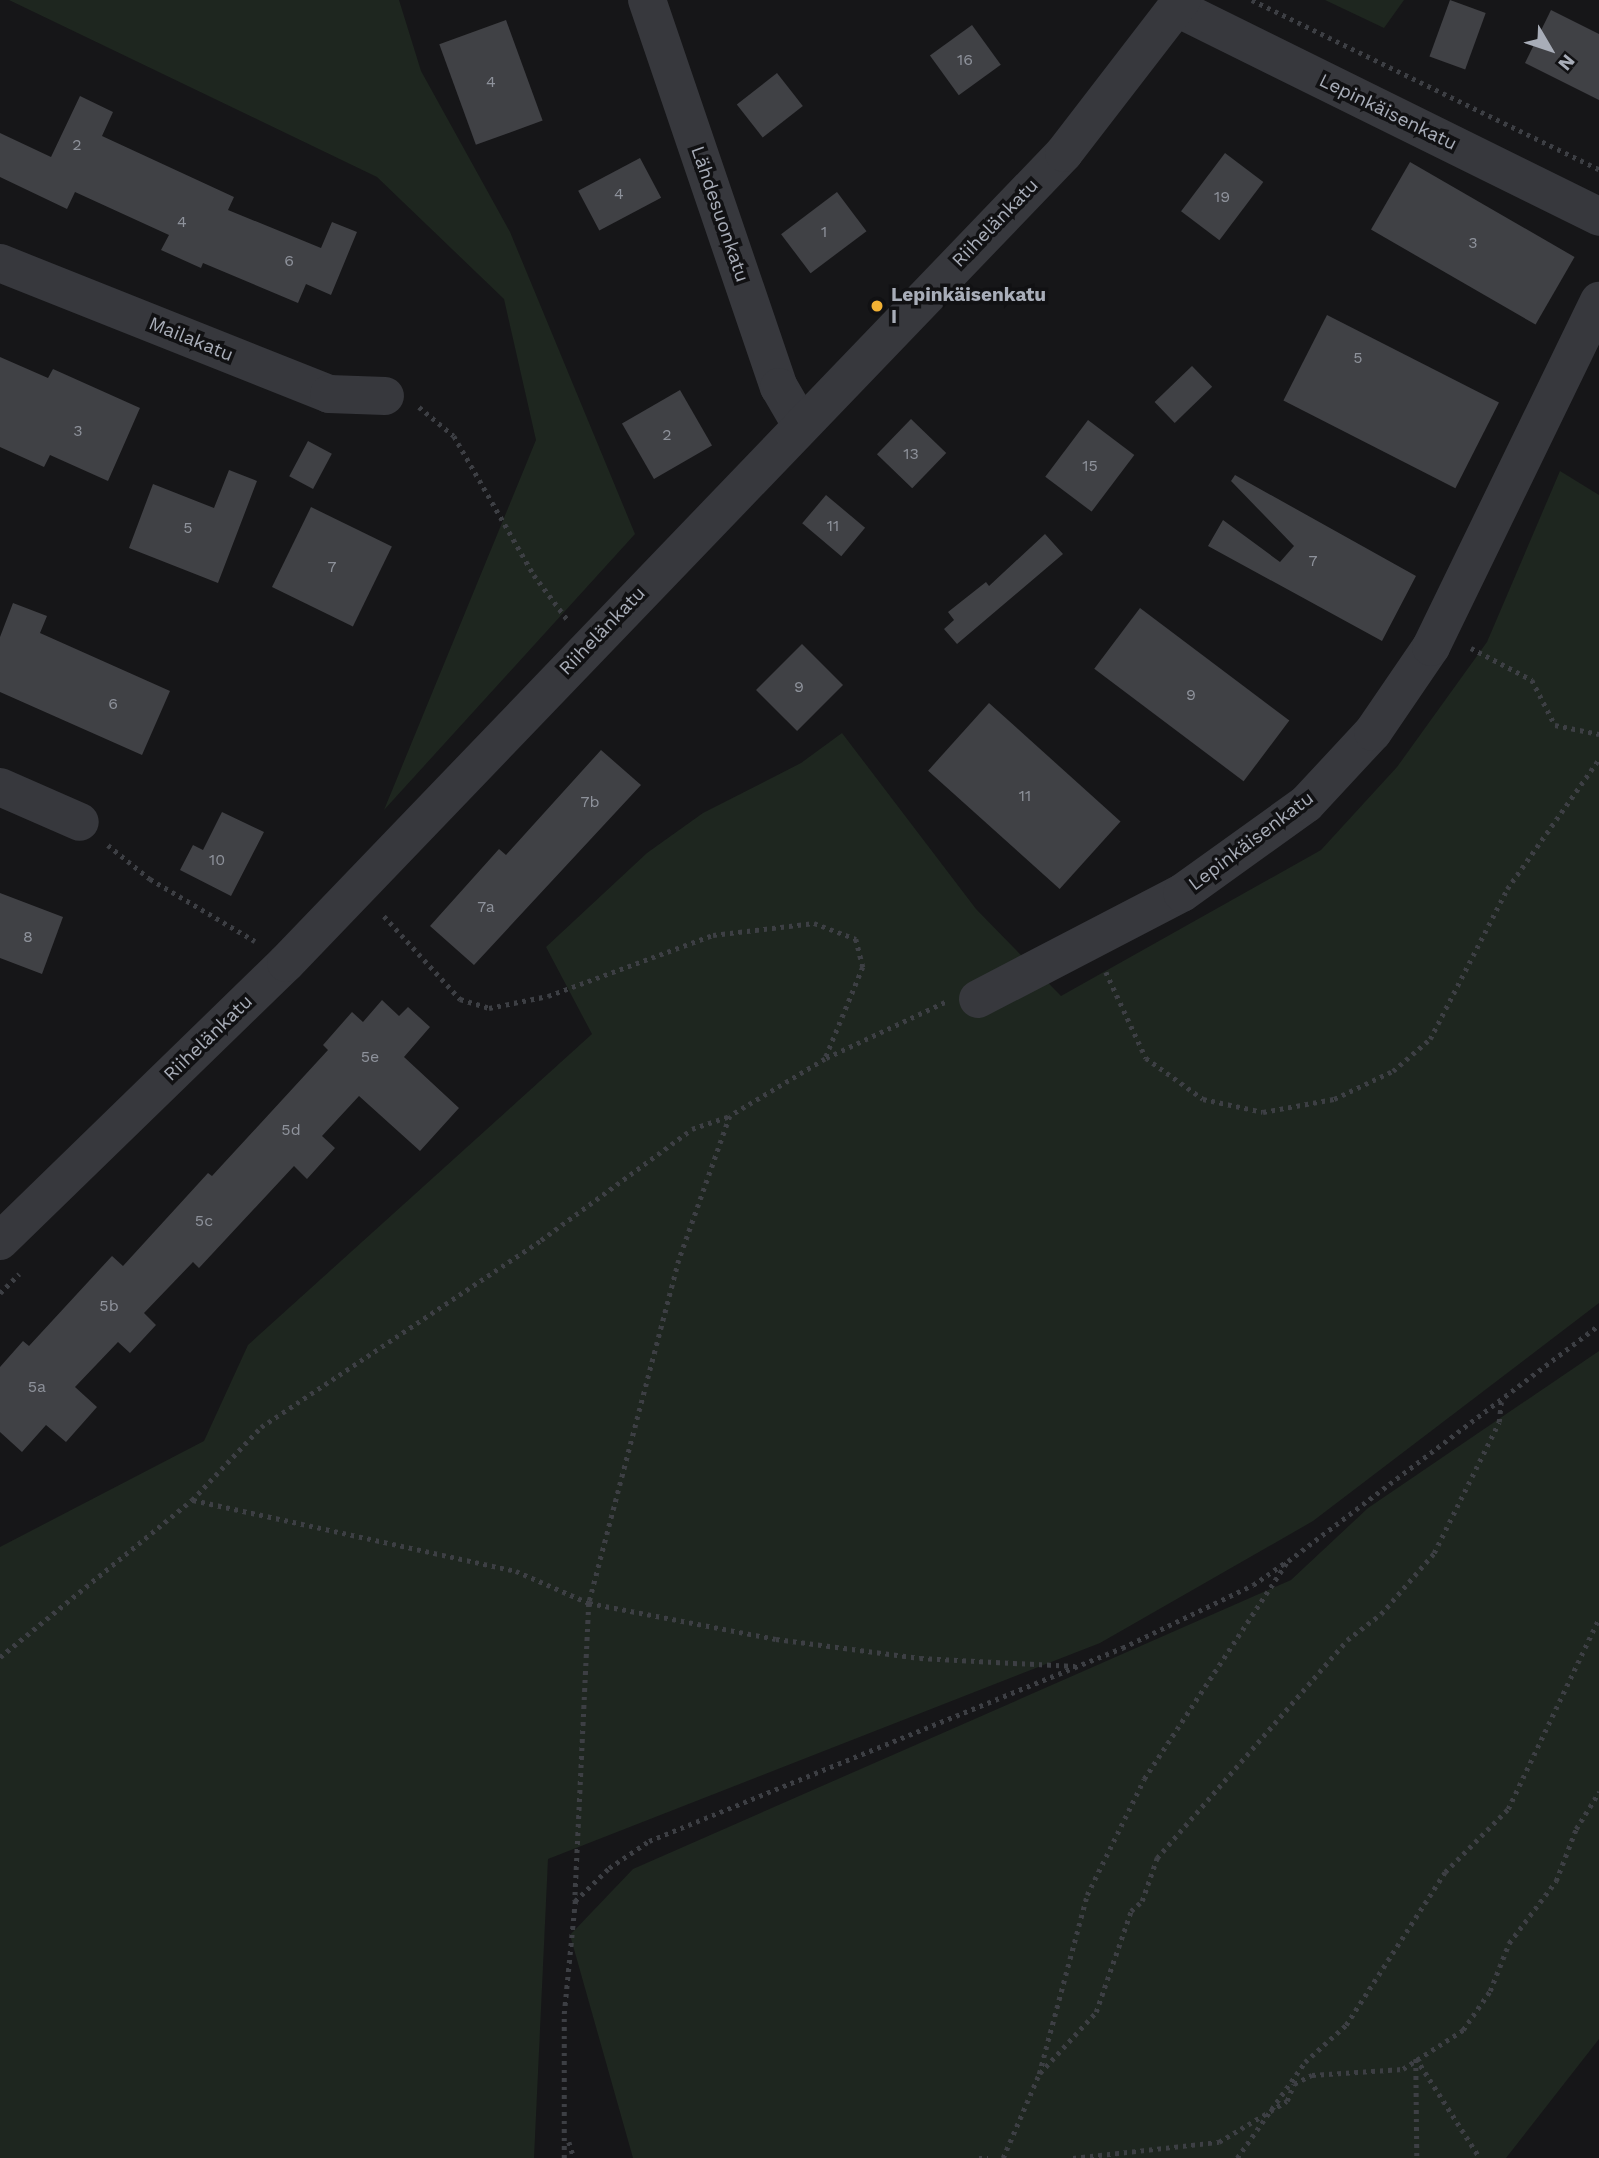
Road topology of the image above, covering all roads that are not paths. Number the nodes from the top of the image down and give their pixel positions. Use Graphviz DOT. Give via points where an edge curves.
graph roads {
  1 [pos="647,0"];
  2 [pos="1180,4"];
  3 [pos="1599,217"];
  4 [pos="0,262"];
  5 [pos="1599,301"];
  6 [pos="385,396"];
  7 [pos="801,425"];
  8 [pos="0,787"];
  9 [pos="80,822"];
  10 [pos="963,1000"];
  11 [pos="0,1241"];
  1 -- 7 [label="street, Lähdesuonkatu" via="779,387"];
  2 -- 3 [label="street, Lepinkäisenkatu"];
  2 -- 7 [label="street, Riihelänkatu" via="1064,153"];
  4 -- 6 [label="street, Mailakatu" via="329,394"];
  5 -- 10 [label="street, Lepinkäisenkatu" via="1431,647 1373,732 1306,804 1182,893"];
  7 -- 11 [label="street, Riihelänkatu" via="286,963"];
  8 -- 9 [label="street"];
}
